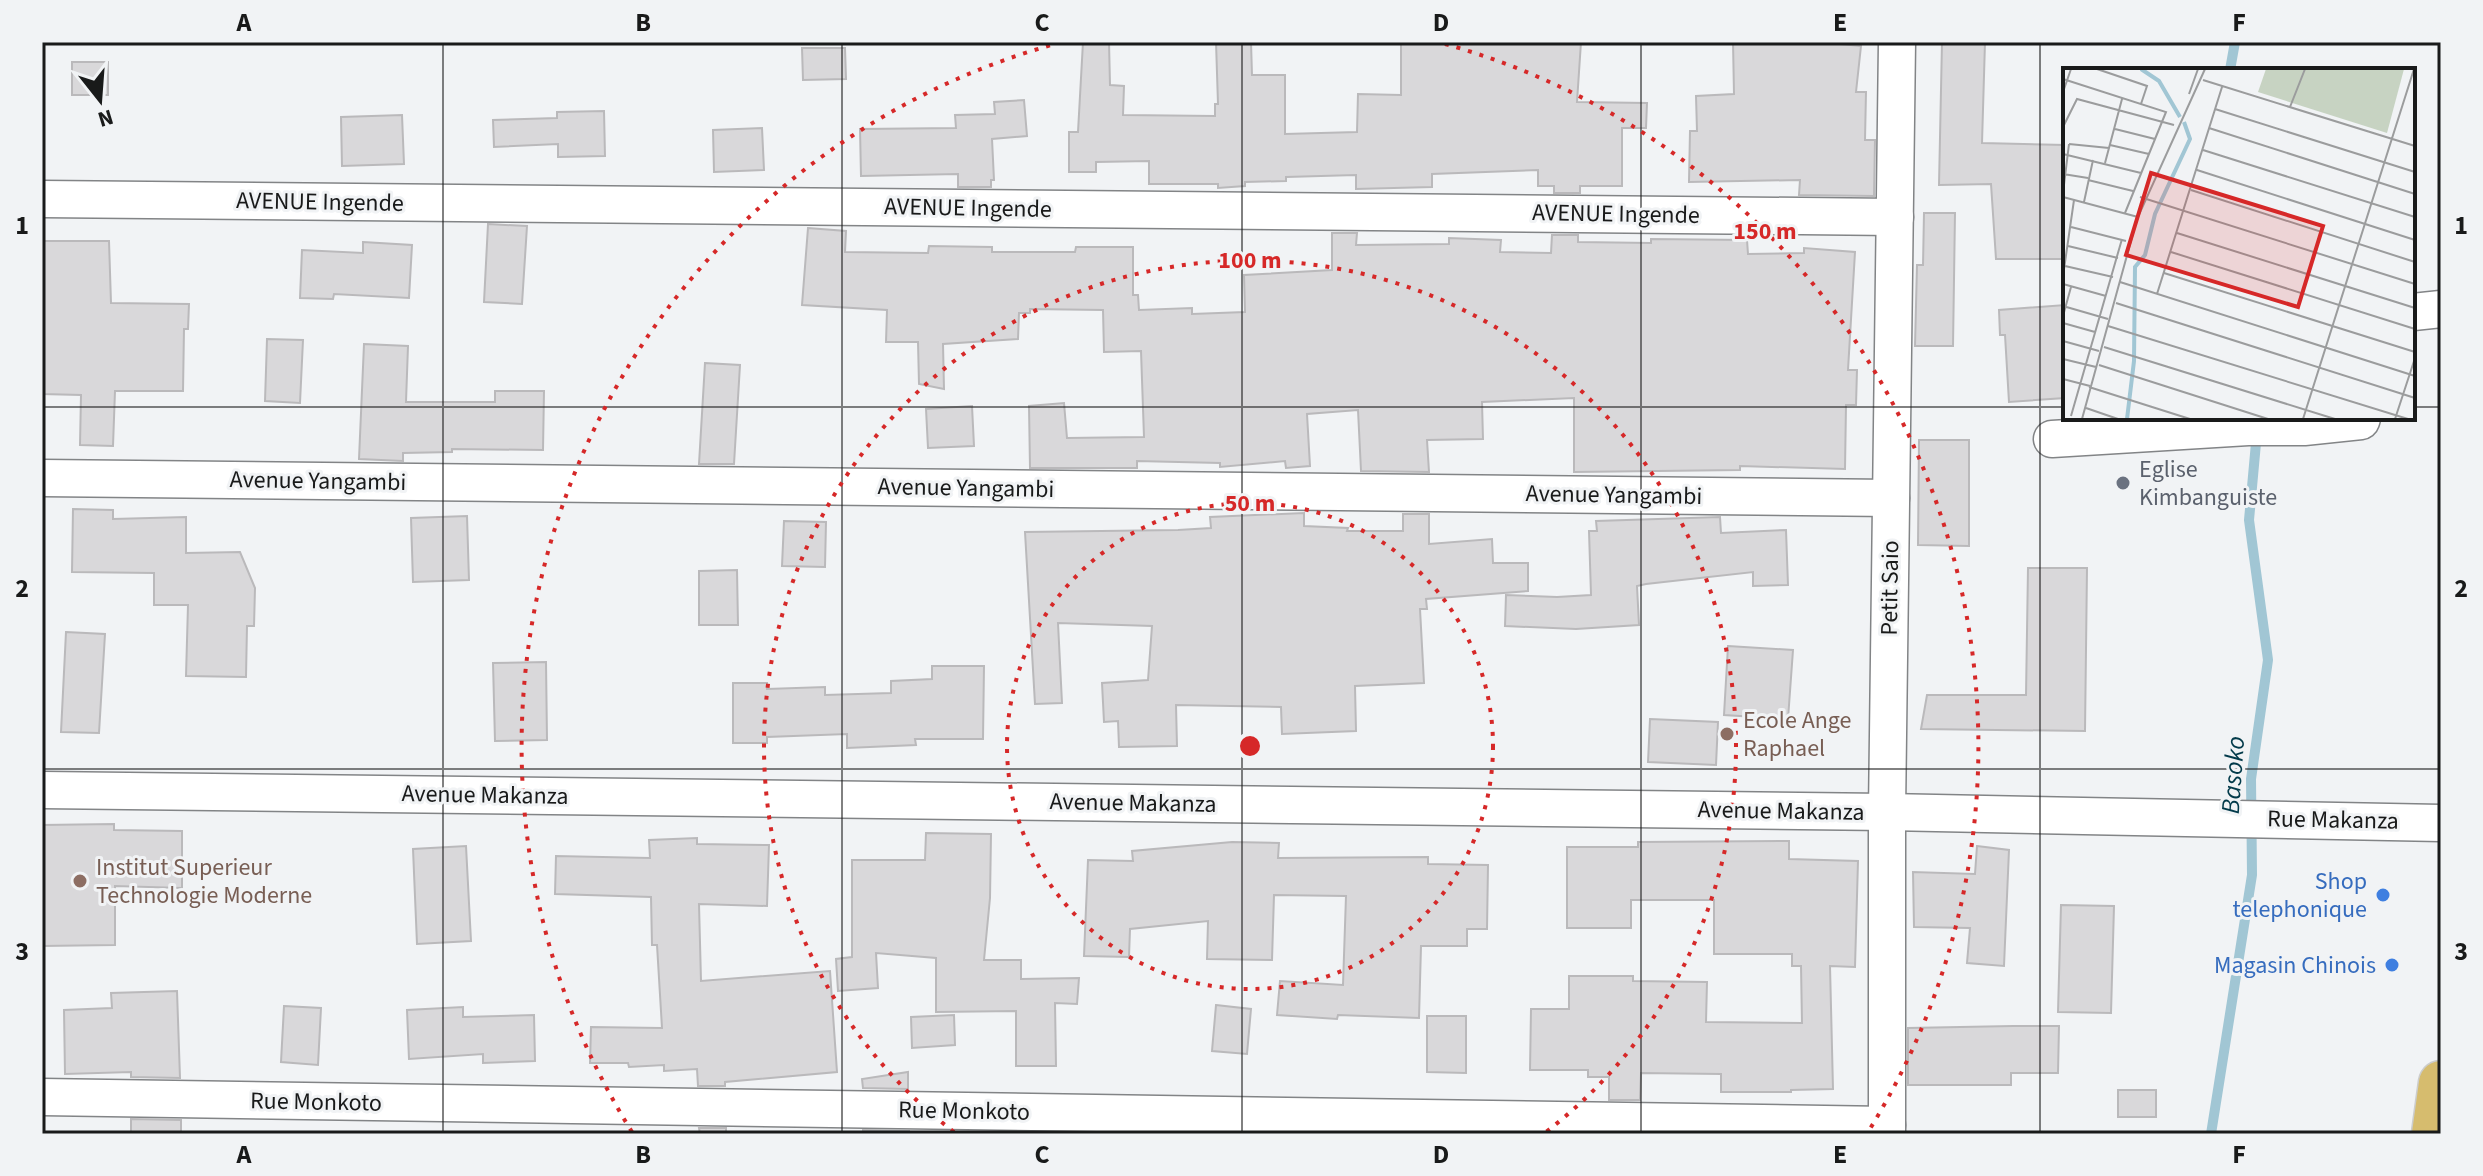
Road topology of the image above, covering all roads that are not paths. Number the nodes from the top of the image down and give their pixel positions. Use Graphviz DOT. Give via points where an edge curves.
graph roads {
  1 [pos="1897,42"];
  2 [pos="42,199"];
  3 [pos="1895,217"];
  4 [pos="2441,309"];
  5 [pos="2415,312"];
  6 [pos="2361,420"];
  7 [pos="2052,439"];
  8 [pos="42,478"];
  9 [pos="1891,498"];
  10 [pos="42,790"];
  11 [pos="1887,812"];
  12 [pos="2225,817"];
  13 [pos="2441,823"];
  14 [pos="2441,1083"];
  15 [pos="42,1097"];
  16 [pos="1887,1129"];
  17 [pos="2434,1134"];
  1 -- 3 [label="street, Petit Saio"];
  2 -- 3 [label="street, AVENUE Ingende"];
  3 -- 9 [label="street, Petit Saio"];
  4 -- 5 [label="street"];
  6 -- 7 [label="street"];
  8 -- 9 [label="street, Avenue Yangambi"];
  9 -- 11 [label="street, Petit Saio"];
  10 -- 11 [label="street, Avenue Makanza"];
  11 -- 12 [label="street, Avenue Makanza"];
  11 -- 16 [label="street, Petit Saio"];
  12 -- 13 [label="street, Rue Makanza"];
  14 -- 17 [label="highway"];
  15 -- 16 [label="street, Rue Monkoto"];
}
